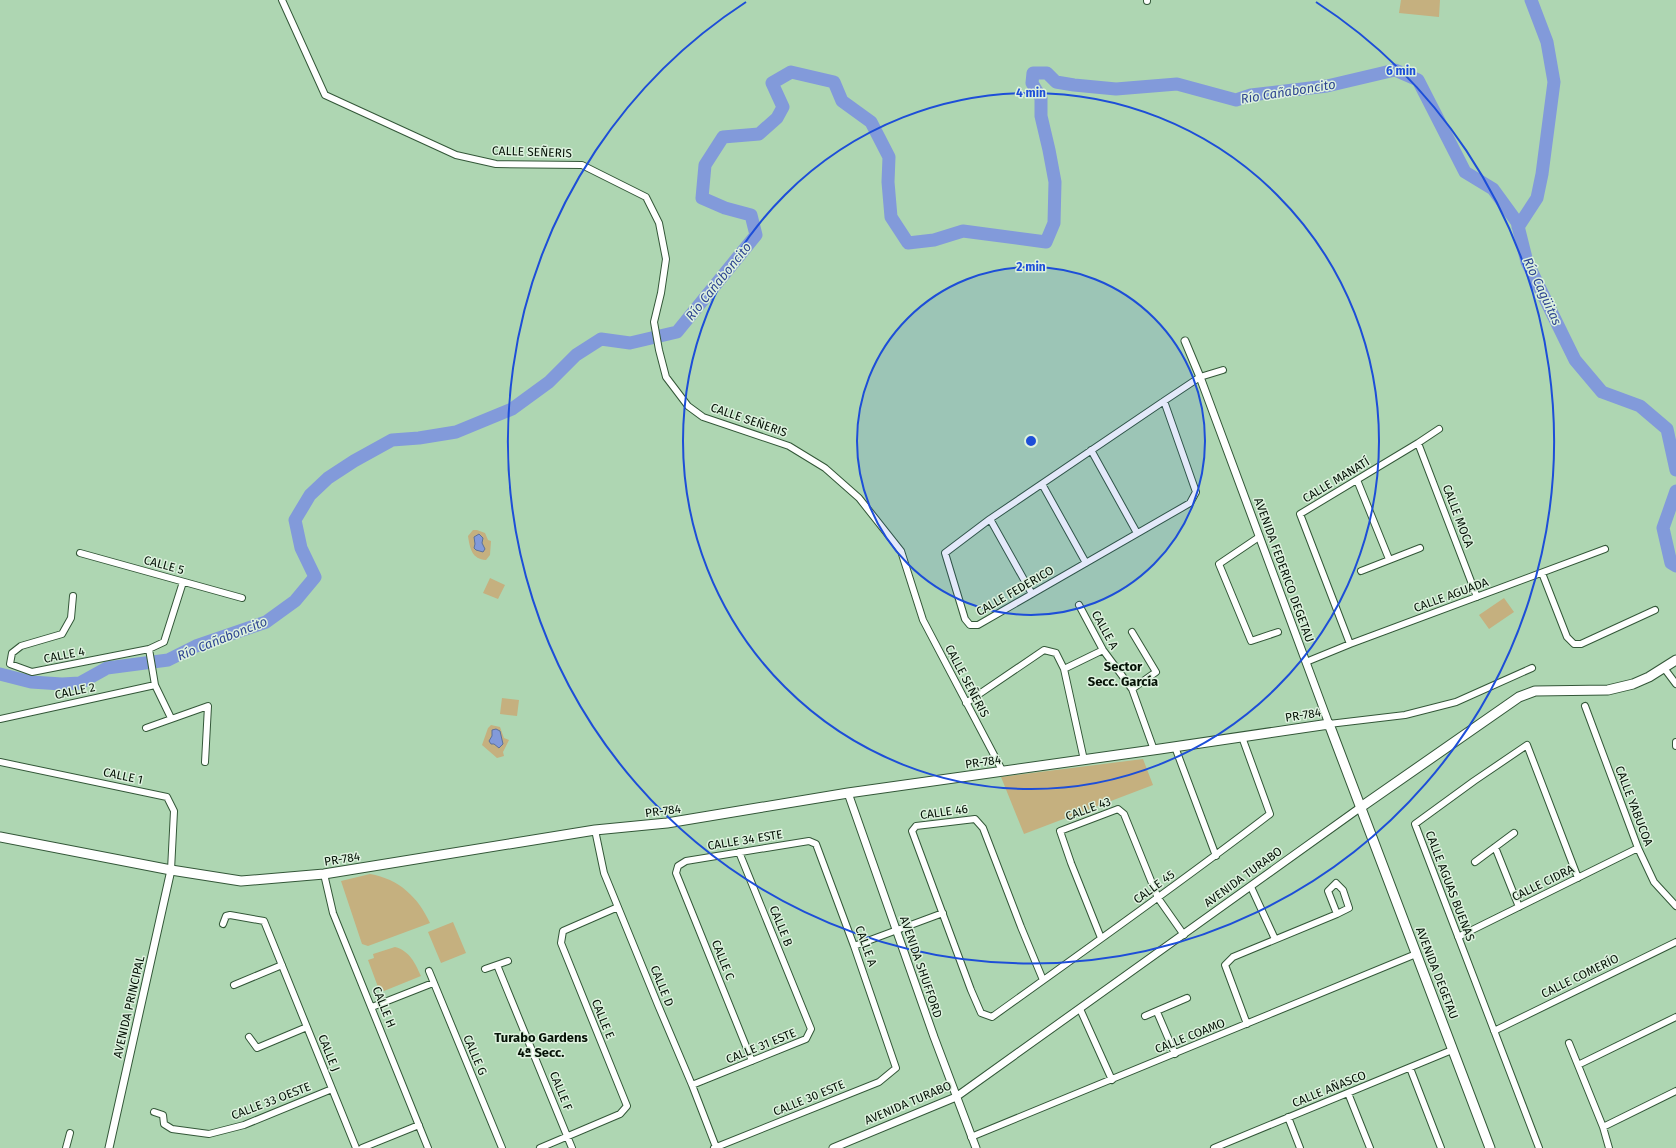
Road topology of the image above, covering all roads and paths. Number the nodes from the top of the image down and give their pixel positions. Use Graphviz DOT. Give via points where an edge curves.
graph roads {
  1 [pos="282,0"];
  2 [pos="1185,341"];
  3 [pos="1223,370"];
  4 [pos="1200,378"];
  5 [pos="1164,401"];
  6 [pos="1439,428"];
  7 [pos="1418,443"];
  8 [pos="1091,450"];
  9 [pos="1358,480"];
  10 [pos="1042,484"];
  11 [pos="990,519"];
  12 [pos="1137,533"];
  13 [pos="1259,537"];
  14 [pos="1420,548"];
  15 [pos="1605,549"];
  16 [pos="80,553"];
  17 [pos="1389,559"];
  18 [pos="1086,563"];
  19 [pos="1361,571"];
  20 [pos="1542,573"];
  21 [pos="183,582"];
  22 [pos="1032,594"];
  23 [pos="73,596"];
  24 [pos="1477,597"];
  25 [pos="242,598"];
  26 [pos="1079,605"];
  27 [pos="1655,610"];
  28 [pos="1132,632"];
  29 [pos="1278,632"];
  30 [pos="1350,644"];
  31 [pos="149,649"];
  32 [pos="1103,650"];
  33 [pos="1676,660"];
  34 [pos="1306,662"];
  35 [pos="1532,668"];
  36 [pos="1664,668"];
  37 [pos="1064,669"];
  38 [pos="1676,684"];
  39 [pos="155,685"];
  40 [pos="1132,689"];
  41 [pos="966,703"];
  42 [pos="1585,706"];
  43 [pos="170,718"];
  44 [pos="0,719"];
  45 [pos="1329,724"];
  46 [pos="146,728"];
  47 [pos="1242,737"];
  48 [pos="1676,742"];
  49 [pos="1676,746"];
  50 [pos="1175,747"];
  51 [pos="1154,750"];
  52 [pos="1084,760"];
  53 [pos="0,762"];
  54 [pos="205,762"];
  55 [pos="1003,772"];
  56 [pos="848,793"];
  57 [pos="1361,807"];
  58 [pos="595,830"];
  59 [pos="1514,833"];
  60 [pos="0,837"];
  61 [pos="816,844"];
  62 [pos="1495,847"];
  63 [pos="1638,848"];
  64 [pos="739,852"];
  65 [pos="1216,856"];
  66 [pos="1475,862"];
  67 [pos="678,866"];
  68 [pos="171,870"];
  69 [pos="324,874"];
  70 [pos="1578,878"];
  71 [pos="1251,887"];
  72 [pos="1158,898"];
  73 [pos="1676,906"];
  74 [pos="618,907"];
  75 [pos="1519,907"];
  76 [pos="943,913"];
  77 [pos="1337,914"];
  78 [pos="223,924"];
  79 [pos="896,930"];
  80 [pos="1184,935"];
  81 [pos="1458,937"];
  82 [pos="1101,938"];
  83 [pos="1275,939"];
  84 [pos="1676,942"];
  85 [pos="854,946"];
  86 [pos="1416,954"];
  87 [pos="508,961"];
  88 [pos="282,965"];
  89 [pos="497,965"];
  90 [pos="485,969"];
  91 [pos="429,971"];
  92 [pos="1043,980"];
  93 [pos="433,983"];
  94 [pos="234,985"];
  95 [pos="1188,998"];
  96 [pos="372,1007"];
  97 [pos="802,1008"];
  98 [pos="1080,1009"];
  99 [pos="1157,1012"];
  100 [pos="981,1013"];
  101 [pos="1145,1016"];
  102 [pos="1676,1017"];
  103 [pos="1247,1024"];
  104 [pos="307,1027"];
  105 [pos="1494,1031"];
  106 [pos="250,1037"];
  107 [pos="1569,1043"];
  108 [pos="1452,1050"];
  109 [pos="1175,1054"];
  110 [pos="892,1056"];
  111 [pos="752,1061"];
  112 [pos="1578,1065"];
  113 [pos="1410,1068"];
  114 [pos="1112,1080"];
  115 [pos="692,1085"];
  116 [pos="332,1089"];
  117 [pos="1676,1090"];
  118 [pos="1348,1093"];
  119 [pos="956,1097"];
  120 [pos="154,1112"];
  121 [pos="1288,1117"];
  122 [pos="419,1125"];
  123 [pos="1603,1127"];
  124 [pos="70,1134"];
  125 [pos="567,1137"];
  126 [pos="971,1137"];
  127 [pos="66,1148"];
  128 [pos="109,1148"];
  129 [pos="356,1148"];
  130 [pos="362,1148"];
  131 [pos="428,1148"];
  132 [pos="502,1148"];
  133 [pos="540,1148"];
  134 [pos="572,1148"];
  135 [pos="715,1148"];
  136 [pos="833,1148"];
  137 [pos="976,1148"];
  138 [pos="1214,1148"];
  139 [pos="1300,1148"];
  140 [pos="1370,1148"];
  141 [pos="1441,1148"];
  142 [pos="1490,1148"];
  143 [pos="1539,1148"];
  144 [pos="1609,1148"];
  1 -- 41 [label="street, CALLE SEÑERIS" via="325,95 456,155 496,164 582,165 646,197 658,223 666,259 654,322 666,377 688,406 703,417 789,446 825,468 859,498 901,551 923,620"];
  2 -- 4 [label="street, AVENIDA FEDERICO DEGETAU"];
  3 -- 4 [label="street, CALLE FEDERICO"];
  4 -- 5 [label="street, CALLE FEDERICO"];
  4 -- 13 [label="street, AVENIDA FEDERICO DEGETAU"];
  5 -- 8 [label="street, CALLE FEDERICO"];
  5 -- 12 [label="street, CALLE FEDERICO" via="1196,492 1190,503"];
  6 -- 7 [label="street, CALLE MANATÍ"];
  7 -- 9 [label="street, CALLE MANATÍ"];
  7 -- 24 [label="street, CALLE MOCA"];
  8 -- 10 [label="street, CALLE FEDERICO"];
  8 -- 12 [label="street"];
  9 -- 17 [label="street"];
  9 -- 30 [label="street, CALLE MANATÍ" via="1300,514"];
  10 -- 11 [label="street, CALLE FEDERICO"];
  10 -- 18 [label="street"];
  11 -- 22 [label="street"];
  11 -- 22 [label="street, CALLE FEDERICO" via="945,553 964,619 970,625 978,625"];
  12 -- 18 [label="street, CALLE FEDERICO"];
  13 -- 29 [label="street" via="1220,564 1251,641"];
  13 -- 34 [label="street, AVENIDA FEDERICO DEGETAU"];
  14 -- 17 [label="street"];
  15 -- 20 [label="street, CALLE AGUADA"];
  16 -- 21 [label="street, CALLE 5"];
  17 -- 19 [label="street"];
  18 -- 22 [label="street, CALLE FEDERICO"];
  20 -- 24 [label="street, CALLE AGUADA"];
  20 -- 27 [label="street" via="1567,637 1574,644 1581,644"];
  21 -- 25 [label="street, CALLE 5"];
  21 -- 31 [label="street, CALLE 4" via="164,642"];
  23 -- 31 [label="street, CALLE 4" via="71,618 62,634 21,646 12,653 10,664 32,672"];
  24 -- 30 [label="street, CALLE AGUADA"];
  26 -- 32 [label="street, CALLE A"];
  28 -- 40 [label="street" via="1156,672"];
  30 -- 34 [label="street, CALLE AGUADA"];
  31 -- 39 [label="street"];
  32 -- 37 [label="street"];
  32 -- 40 [label="street, CALLE A"];
  33 -- 36 [label="main road, AVENIDA TURABO"];
  34 -- 45 [label="street, AVENIDA FEDERICO DEGETAU"];
  35 -- 45 [label="street" via="1456,702 1404,715"];
  36 -- 38 [label="street"];
  36 -- 57 [label="main road, AVENIDA TURABO" via="1644,680 1608,690 1535,691 1519,698"];
  37 -- 41 [label="street" via="1056,653 1044,650"];
  37 -- 52 [label="street"];
  39 -- 43 [label="street"];
  39 -- 44 [label="street, CALLE 2"];
  40 -- 51 [label="street, CALLE A"];
  41 -- 55 [label="street, CALLE SEÑERIS"];
  42 -- 63 [label="street, CALLE YABUCOA"];
  43 -- 46 [label="street"];
  43 -- 54 [label="street" via="208,706"];
  45 -- 47 [label="main road, PR-784 / PR-784"];
  45 -- 57 [label="main road, AVENIDA FEDERICO DEGETAU / PR-784"];
  47 -- 50 [label="main road, PR-784 / PR-784"];
  47 -- 65 [label="street, CALLE 45" via="1270,814"];
  48 -- 49 [label="street"];
  50 -- 51 [label="main road, PR-784 / PR-784"];
  50 -- 65 [label="street"];
  51 -- 52 [label="main road, PR-784 / PR-784"];
  52 -- 55 [label="main road, PR-784 / PR-784"];
  53 -- 68 [label="street, CALLE 1" via="167,797 174,811"];
  55 -- 56 [label="main road, PR-784 / PR-784"];
  56 -- 58 [label="main road, PR-784 / PR-784" via="667,823"];
  56 -- 79 [label="street, AVENIDA SHUFFORD"];
  57 -- 71 [label="street, AVENIDA TURABO"];
  57 -- 86 [label="main road, AVENIDA DEGETAU"];
  58 -- 69 [label="main road, PR-784 / PR-784"];
  58 -- 74 [label="street, CALLE D" via="604,873"];
  59 -- 62 [label="street"];
  60 -- 68 [label="main road, PR-784 / PR-784"];
  61 -- 64 [label="street, CALLE 34 ESTE" via="809,841"];
  61 -- 85 [label="street, CALLE A"];
  62 -- 66 [label="street"];
  62 -- 75 [label="street"];
  63 -- 70 [label="street, CALLE CIDRA"];
  63 -- 73 [label="street, CALLE YABUCOA" via="1654,882"];
  64 -- 67 [label="street, CALLE 34 ESTE" via="686,861"];
  64 -- 97 [label="street, CALLE B"];
  65 -- 72 [label="street, CALLE 45"];
  67 -- 111 [label="street, CALLE C" via="676,873"];
  68 -- 69 [label="main road, PR-784 / PR-784" via="241,881"];
  68 -- 128 [label="street, AVENIDA PRINCIPAL"];
  69 -- 96 [label="street, CALLE H" via="333,913"];
  70 -- 75 [label="street, CALLE CIDRA"];
  70 -- 81 [label="street, CALLE AGUAS BUENAS" via="1527,745 1415,824"];
  71 -- 80 [label="street, AVENIDA TURABO"];
  71 -- 83 [label="street"];
  72 -- 80 [label="street, CALLE 43"];
  72 -- 82 [label="street, CALLE 45"];
  72 -- 82 [label="street, CALLE 43" via="1124,814 1118,809 1060,831"];
  74 -- 115 [label="street, CALLE D"];
  74 -- 125 [label="street, CALLE E" via="564,931 561,943 627,1106 620,1114"];
  75 -- 81 [label="street, CALLE CIDRA"];
  76 -- 79 [label="street"];
  76 -- 92 [label="street, CALLE 46" via="912,831 916,826 975,819 983,828"];
  76 -- 100 [label="street, CALLE 46"];
  77 -- 77 [label="street" via="1328,891 1336,883 1343,890 1349,908"];
  77 -- 83 [label="street"];
  78 -- 88 [label="street, CALLE J" via="226,916 230,915 264,921"];
  79 -- 85 [label="street"];
  79 -- 119 [label="street, AVENIDA SHUFFORD"];
  80 -- 98 [label="street, AVENIDA TURABO"];
  81 -- 105 [label="street, CALLE AGUAS BUENAS"];
  82 -- 92 [label="street, CALLE 45"];
  83 -- 103 [label="street" via="1233,957 1225,965"];
  84 -- 105 [label="street, CALLE COMERÍO"];
  85 -- 110 [label="street, CALLE A"];
  86 -- 103 [label="street, CALLE COAMO"];
  86 -- 108 [label="main road, AVENIDA DEGETAU"];
  87 -- 89 [label="street"];
  88 -- 94 [label="street"];
  88 -- 104 [label="street, CALLE J"];
  89 -- 90 [label="street"];
  89 -- 125 [label="street, CALLE F"];
  91 -- 93 [label="street, CALLE G"];
  92 -- 100 [label="street, CALLE 45" via="992,1017"];
  93 -- 96 [label="street"];
  93 -- 132 [label="street, CALLE G"];
  95 -- 99 [label="street"];
  96 -- 122 [label="street, CALLE H"];
  97 -- 111 [label="street, CALLE 31 ESTE" via="811,1030 806,1039"];
  98 -- 114 [label="street"];
  98 -- 119 [label="street, AVENIDA TURABO"];
  99 -- 101 [label="street"];
  99 -- 109 [label="street"];
  102 -- 112 [label="street"];
  103 -- 109 [label="street, CALLE COAMO"];
  104 -- 106 [label="street" via="257,1048"];
  104 -- 116 [label="street, CALLE J"];
  105 -- 143 [label="street, CALLE AGUAS BUENAS"];
  107 -- 112 [label="street"];
  108 -- 113 [label="street, CALLE AÑASCO"];
  108 -- 142 [label="main road, AVENIDA DEGETAU"];
  109 -- 114 [label="street, CALLE COAMO"];
  110 -- 135 [label="street, CALLE 30 ESTE" via="896,1068 879,1082"];
  111 -- 115 [label="street, CALLE 31 ESTE"];
  112 -- 123 [label="street"];
  113 -- 118 [label="street, CALLE AÑASCO"];
  113 -- 141 [label="street"];
  114 -- 126 [label="street, CALLE COAMO"];
  115 -- 135 [label="street, CALLE D"];
  116 -- 120 [label="street, CALLE 33 OESTE" via="244,1125 209,1134 172,1129 164,1124 163,1115"];
  116 -- 129 [label="street, CALLE J"];
  117 -- 123 [label="street"];
  118 -- 121 [label="street, CALLE AÑASCO"];
  118 -- 140 [label="street"];
  119 -- 126 [label="street, AVENIDA SHUFFORD"];
  119 -- 136 [label="street, AVENIDA TURABO"];
  121 -- 138 [label="street, CALLE AÑASCO"];
  121 -- 139 [label="street"];
  122 -- 130 [label="street"];
  122 -- 131 [label="street, CALLE H"];
  123 -- 144 [label="street"];
  124 -- 127 [label="street"];
  125 -- 133 [label="street"];
  125 -- 134 [label="street, CALLE F"];
  126 -- 137 [label="street, AVENIDA SHUFFORD"];
}
